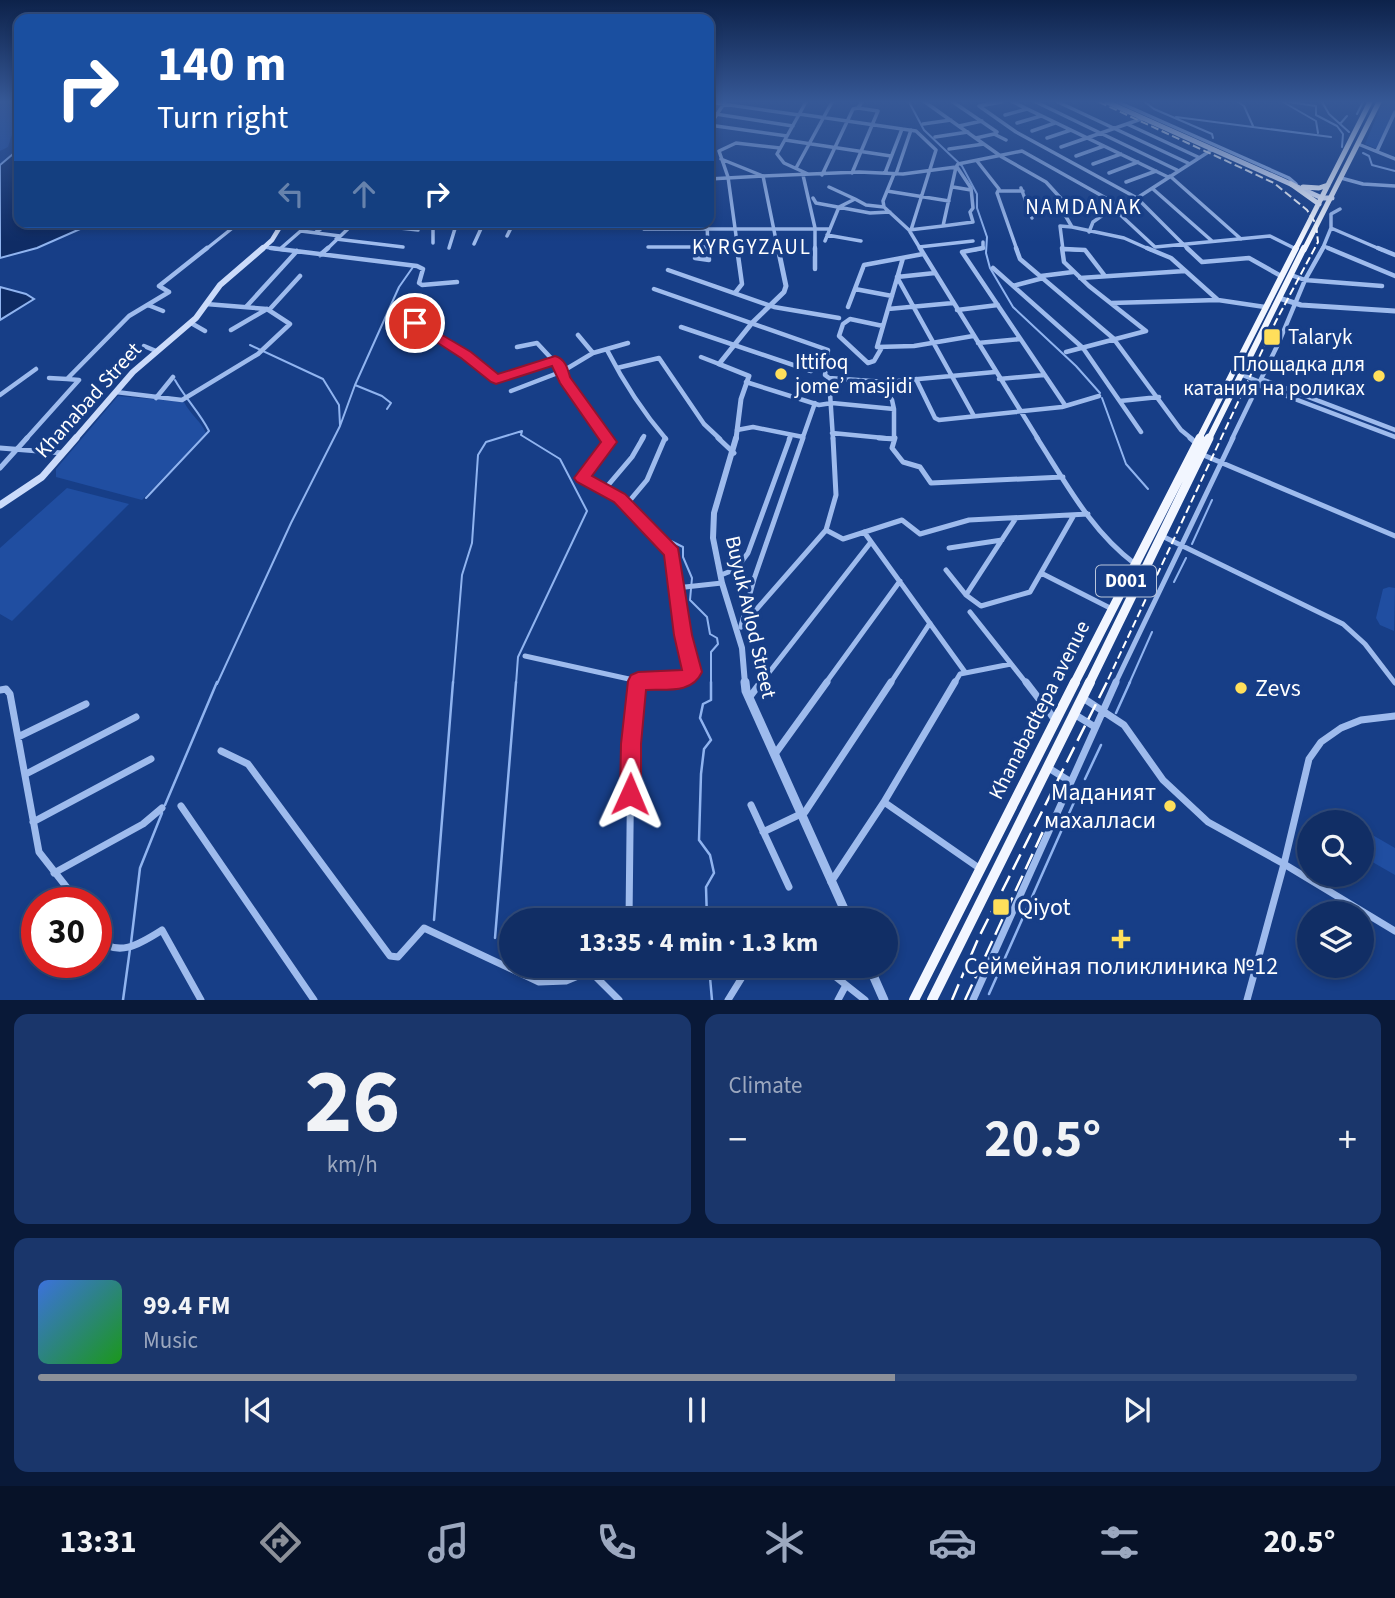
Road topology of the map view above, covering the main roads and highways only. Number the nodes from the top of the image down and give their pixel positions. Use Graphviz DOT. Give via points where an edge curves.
graph roads {
  1 [pos="1214,149"];
  2 [pos="1214,149"];
  3 [pos="1347,149"];
  4 [pos="1356,149"];
  5 [pos="1217,150"];
  6 [pos="1339,164"];
  7 [pos="1347,166"];
  8 [pos="1293,184"];
  9 [pos="1328,185"];
  10 [pos="1303,187"];
  11 [pos="1322,202"];
  12 [pos="280,228"];
  13 [pos="1286,275"];
  14 [pos="1187,472"];
  15 [pos="0,505"];
  16 [pos="1014,802"];
  17 [pos="1026,810"];
  18 [pos="914,999"];
  19 [pos="932,999"];
  1 -- 5 [label="main road"];
  2 -- 5 [label="main road"];
  3 -- 6 [label="highway, Khanabadtepa avenue / D001"];
  4 -- 7 [label="highway, Khanabadtepa avenue / D001"];
  5 -- 8 [label="main road"];
  6 -- 7 [label="highway"];
  6 -- 9 [label="highway, Khanabadtepa avenue / D001"];
  7 -- 11 [label="highway, Khanabadtepa avenue / D001" via="1332,198"];
  8 -- 10 [label="main road"];
  8 -- 11 [label="highway"];
  9 -- 10 [label="highway"];
  9 -- 11 [label="highway, Khanabadtepa avenue / D001"];
  10 -- 11 [label="main road"];
  11 -- 13 [label="highway, Khanabadtepa avenue / D001"];
  11 -- 13 [label="highway, Khanabadtepa avenue / D001" via="1310,239"];
  12 -- 15 [label="main road, Khanabad Street" via="223,281 191,323 116,392 36,482"];
  13 -- 14 [label="highway, Khanabadtepa avenue / D001" via="1196,443"];
  13 -- 14 [label="highway, Khanabadtepa avenue / D001" via="1279,298 1201,454"];
  14 -- 16 [label="highway, Khanabadtepa avenue / D001"];
  14 -- 17 [label="highway, Khanabadtepa avenue / D001" via="1161,535"];
  16 -- 17 [label="highway"];
  16 -- 18 [label="highway, Khanabadtepa avenue / D001"];
  17 -- 19 [label="highway, Khanabadtepa avenue / D001"];
}
